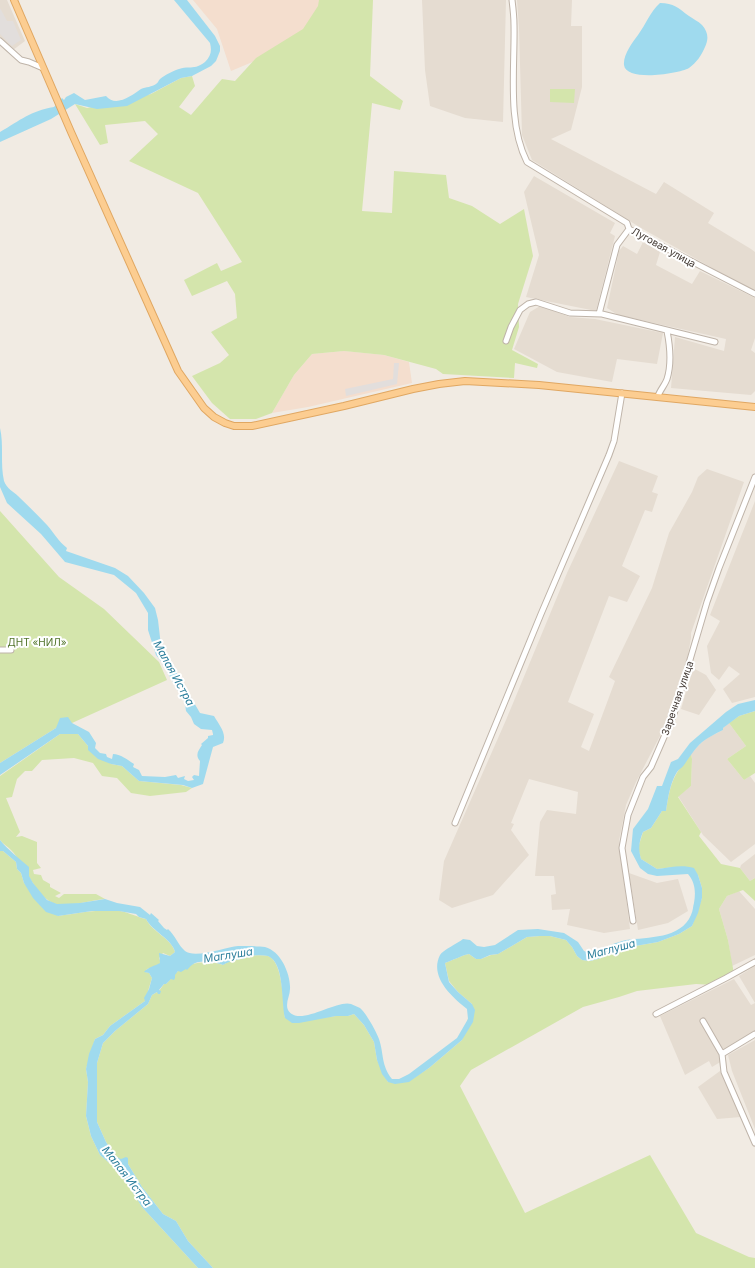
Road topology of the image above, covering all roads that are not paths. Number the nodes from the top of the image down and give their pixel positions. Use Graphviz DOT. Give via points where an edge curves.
graph roads {
  1 [pos="14,0"];
  2 [pos="512,0"];
  3 [pos="0,41"];
  4 [pos="43,68"];
  5 [pos="629,229"];
  6 [pos="755,294"];
  7 [pos="600,314"];
  8 [pos="667,331"];
  9 [pos="506,341"];
  10 [pos="715,342"];
  11 [pos="622,393"];
  12 [pos="658,396"];
  13 [pos="755,407"];
  14 [pos="755,477"];
  15 [pos="0,650"];
  16 [pos="11,650"];
  17 [pos="455,823"];
  18 [pos="633,921"];
  19 [pos="755,962"];
  20 [pos="656,1014"];
  21 [pos="703,1021"];
  22 [pos="755,1034"];
  23 [pos="722,1054"];
  24 [pos="755,1143"];
  1 -- 4 [label="main road"];
  2 -- 5 [label="street, Луговая улица" via="512,79 516,126 527,162 627,223"];
  3 -- 4 [label="street" via="21,60"];
  4 -- 11 [label="main road" via="178,372 204,408 214,417 225,423 252,426 454,382 509,383"];
  5 -- 6 [label="street, Луговая улица"];
  5 -- 7 [label="street" via="617,245"];
  7 -- 8 [label="street"];
  7 -- 9 [label="street" via="570,313 536,302 528,304 520,310"];
  8 -- 10 [label="street"];
  8 -- 12 [label="street" via="670,363 666,380"];
  11 -- 12 [label="main road"];
  11 -- 17 [label="street" via="610,455"];
  12 -- 13 [label="main road"];
  14 -- 18 [label="street, Заречная улица" via="707,602 674,714 651,767 643,777 628,815 622,848"];
  15 -- 16 [label="street"];
  19 -- 20 [label="street"];
  21 -- 23 [label="street"];
  22 -- 23 [label="street"];
  23 -- 24 [label="street" via="724,1072"];
}
